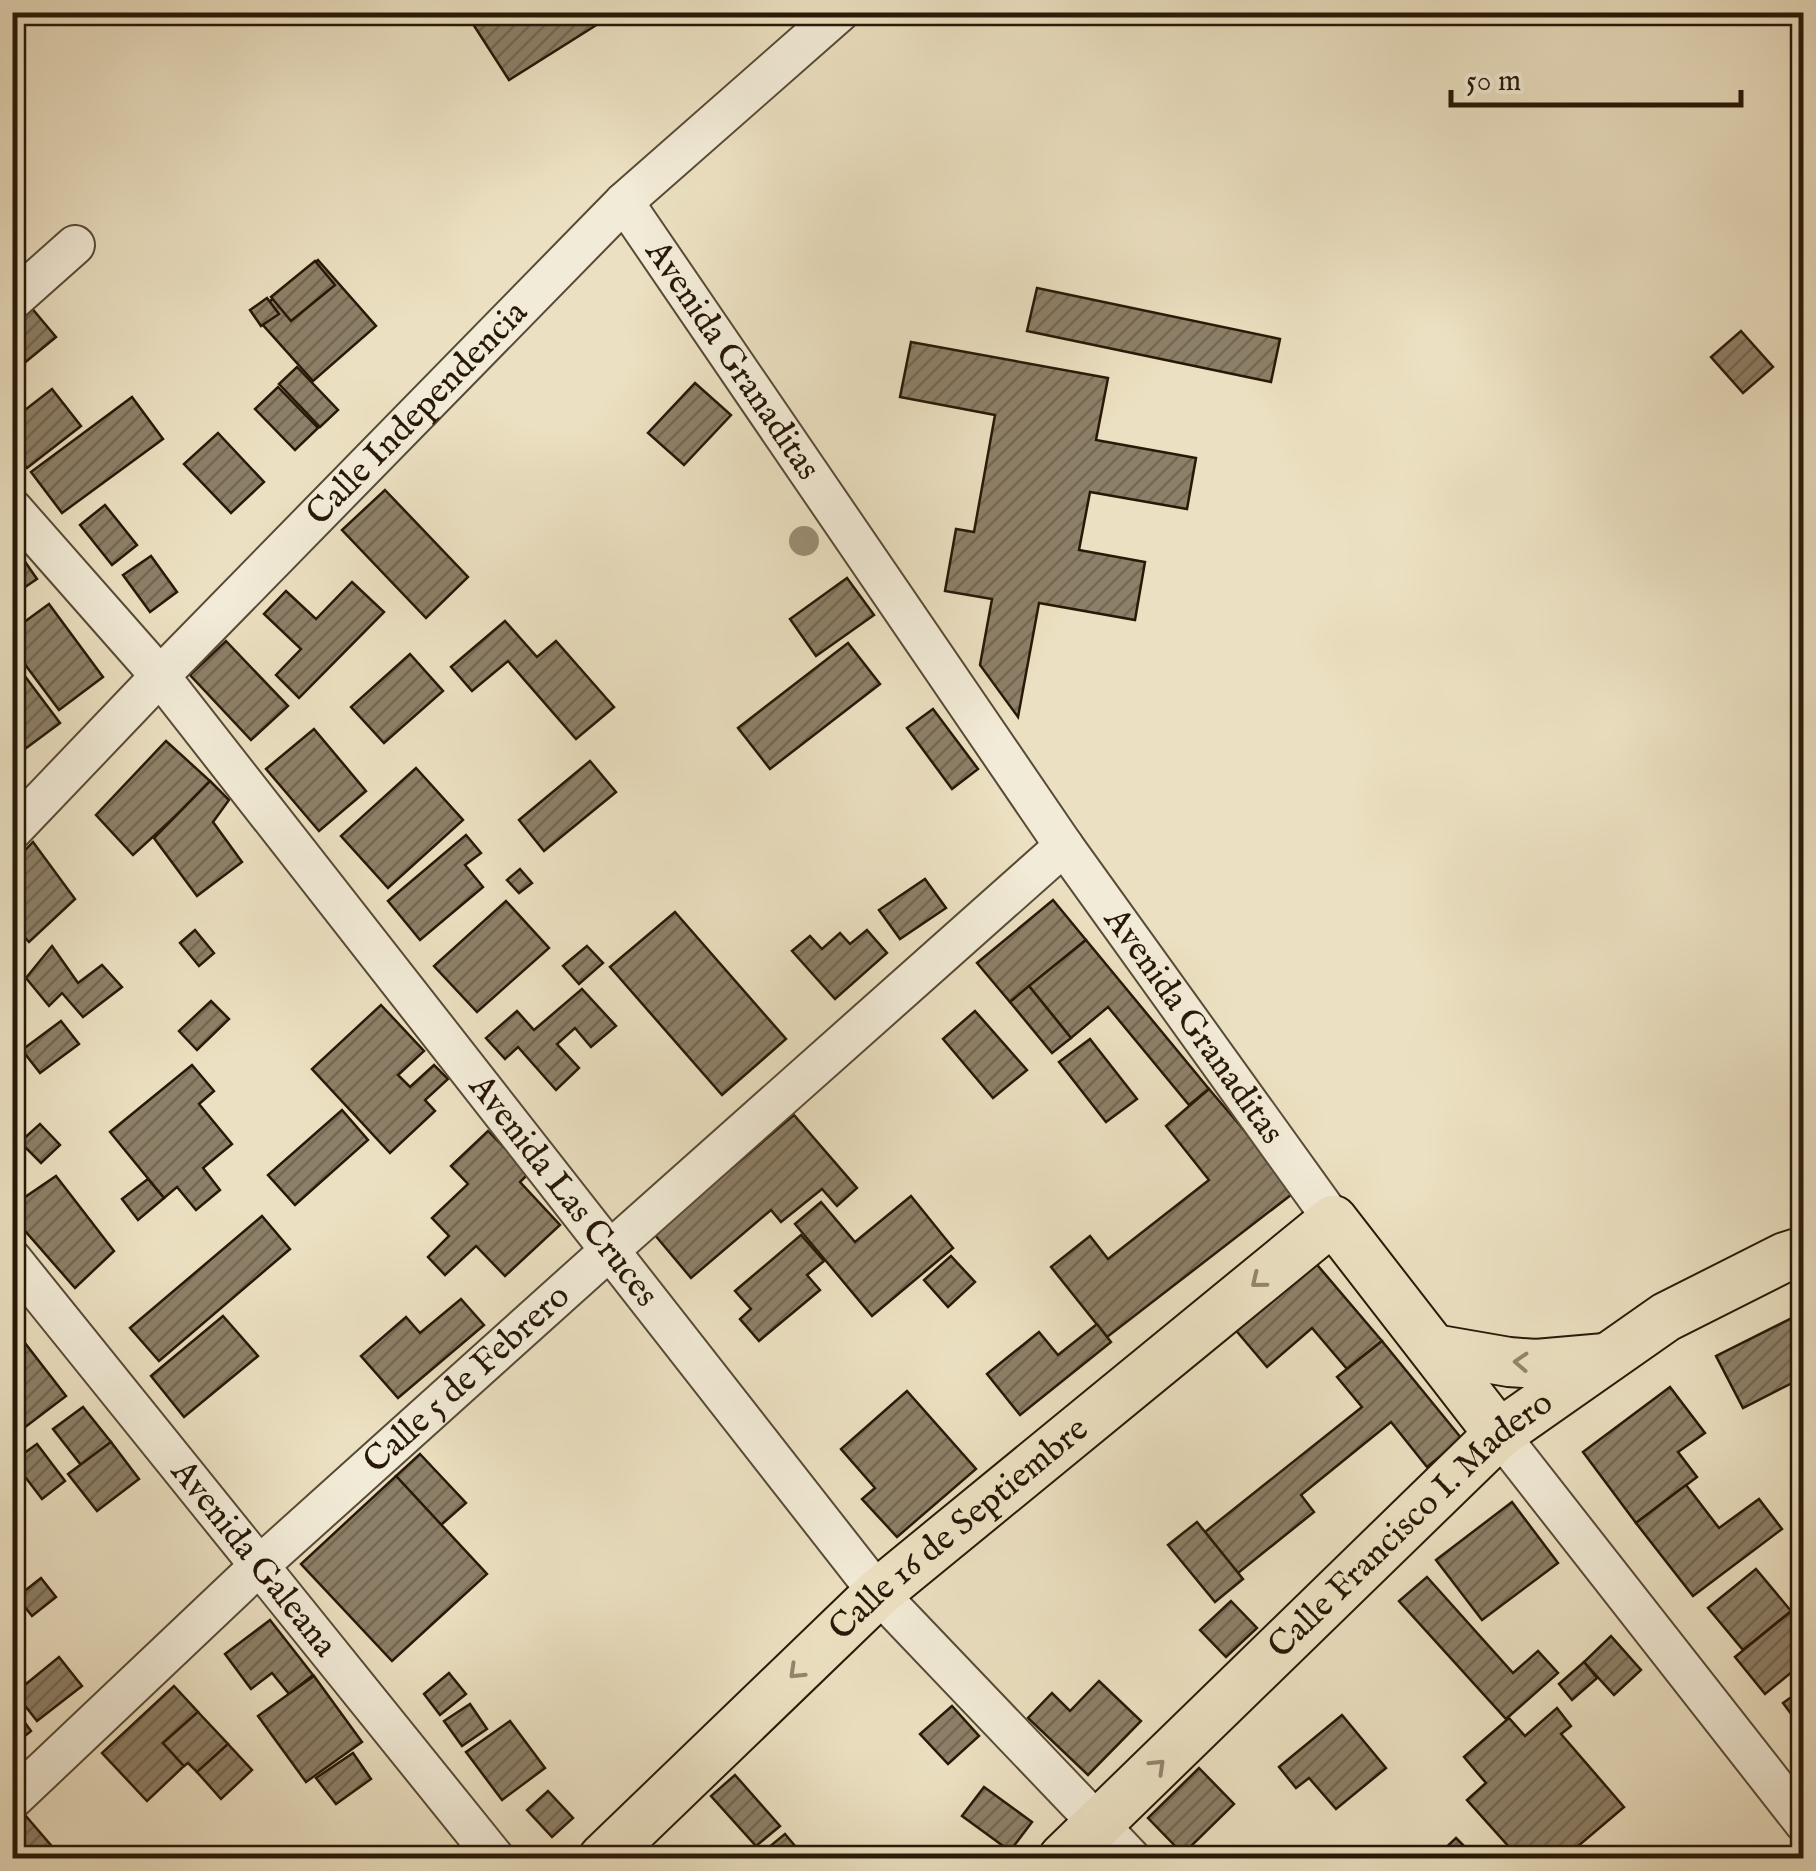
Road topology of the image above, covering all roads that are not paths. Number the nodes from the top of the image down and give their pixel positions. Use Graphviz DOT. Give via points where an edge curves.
graph roads {
  1 [pos="840,12"];
  2 [pos="624,202"];
  3 [pos="75,245"];
  4 [pos="12,301"];
  5 [pos="12,508"];
  6 [pos="160,676"];
  7 [pos="12,832"];
  8 [pos="1064,846"];
  9 [pos="1334,1220"];
  10 [pos="610,1250"];
  11 [pos="1804,1252"];
  12 [pos="12,1259"];
  13 [pos="1434,1349"];
  14 [pos="1608,1358"];
  15 [pos="1499,1434"];
  16 [pos="260,1566"];
  17 [pos="878,1593"];
  18 [pos="12,1800"];
  19 [pos="1098,1824"];
  20 [pos="1804,1824"];
  21 [pos="495,1858"];
  22 [pos="603,1858"];
  23 [pos="1062,1858"];
  24 [pos="1130,1858"];
  1 -- 2 [label="street, Calle Independencia"];
  2 -- 6 [label="street, Calle Independencia"];
  2 -- 8 [label="street, Avenida Granaditas"];
  3 -- 4 [label="street"];
  5 -- 6 [label="street, Avenida Las Cruces"];
  6 -- 7 [label="street, Calle Independencia"];
  6 -- 10 [label="street, Avenida Las Cruces"];
  8 -- 9 [label="street, Avenida Granaditas"];
  8 -- 10 [label="street, Calle 5 de Febrero"];
  9 -- 13 [label="main road, Avenida Granaditas"];
  9 -- 17 [label="main road, Calle 16 de Septiembre, one-way"];
  10 -- 16 [label="street, Calle 5 de Febrero"];
  10 -- 17 [label="street, Avenida Las Cruces"];
  11 -- 14 [label="main road, Calle Francisco I. Madero" via="1666,1317"];
  12 -- 16 [label="street, Avenida Galeana"];
  14 -- 13 [label="main road, one-way" via="1536,1364"];
  13 -- 15 [label="main road, Avenida Granaditas"];
  14 -- 15 [label="main road, Calle Francisco I. Madero"];
  19 -- 15 [label="main road, Calle Francisco I. Madero, one-way"];
  15 -- 20 [label="street, Avenida Granaditas"];
  16 -- 18 [label="street, Calle 5 de Febrero"];
  16 -- 21 [label="street, Avenida Galeana"];
  17 -- 19 [label="street, Avenida Las Cruces"];
  17 -- 22 [label="main road, Calle 16 de Septiembre, one-way"];
  19 -- 23 [label="main road, Calle Francisco I. Madero"];
  19 -- 24 [label="street, Avenida Las Cruces"];
}
